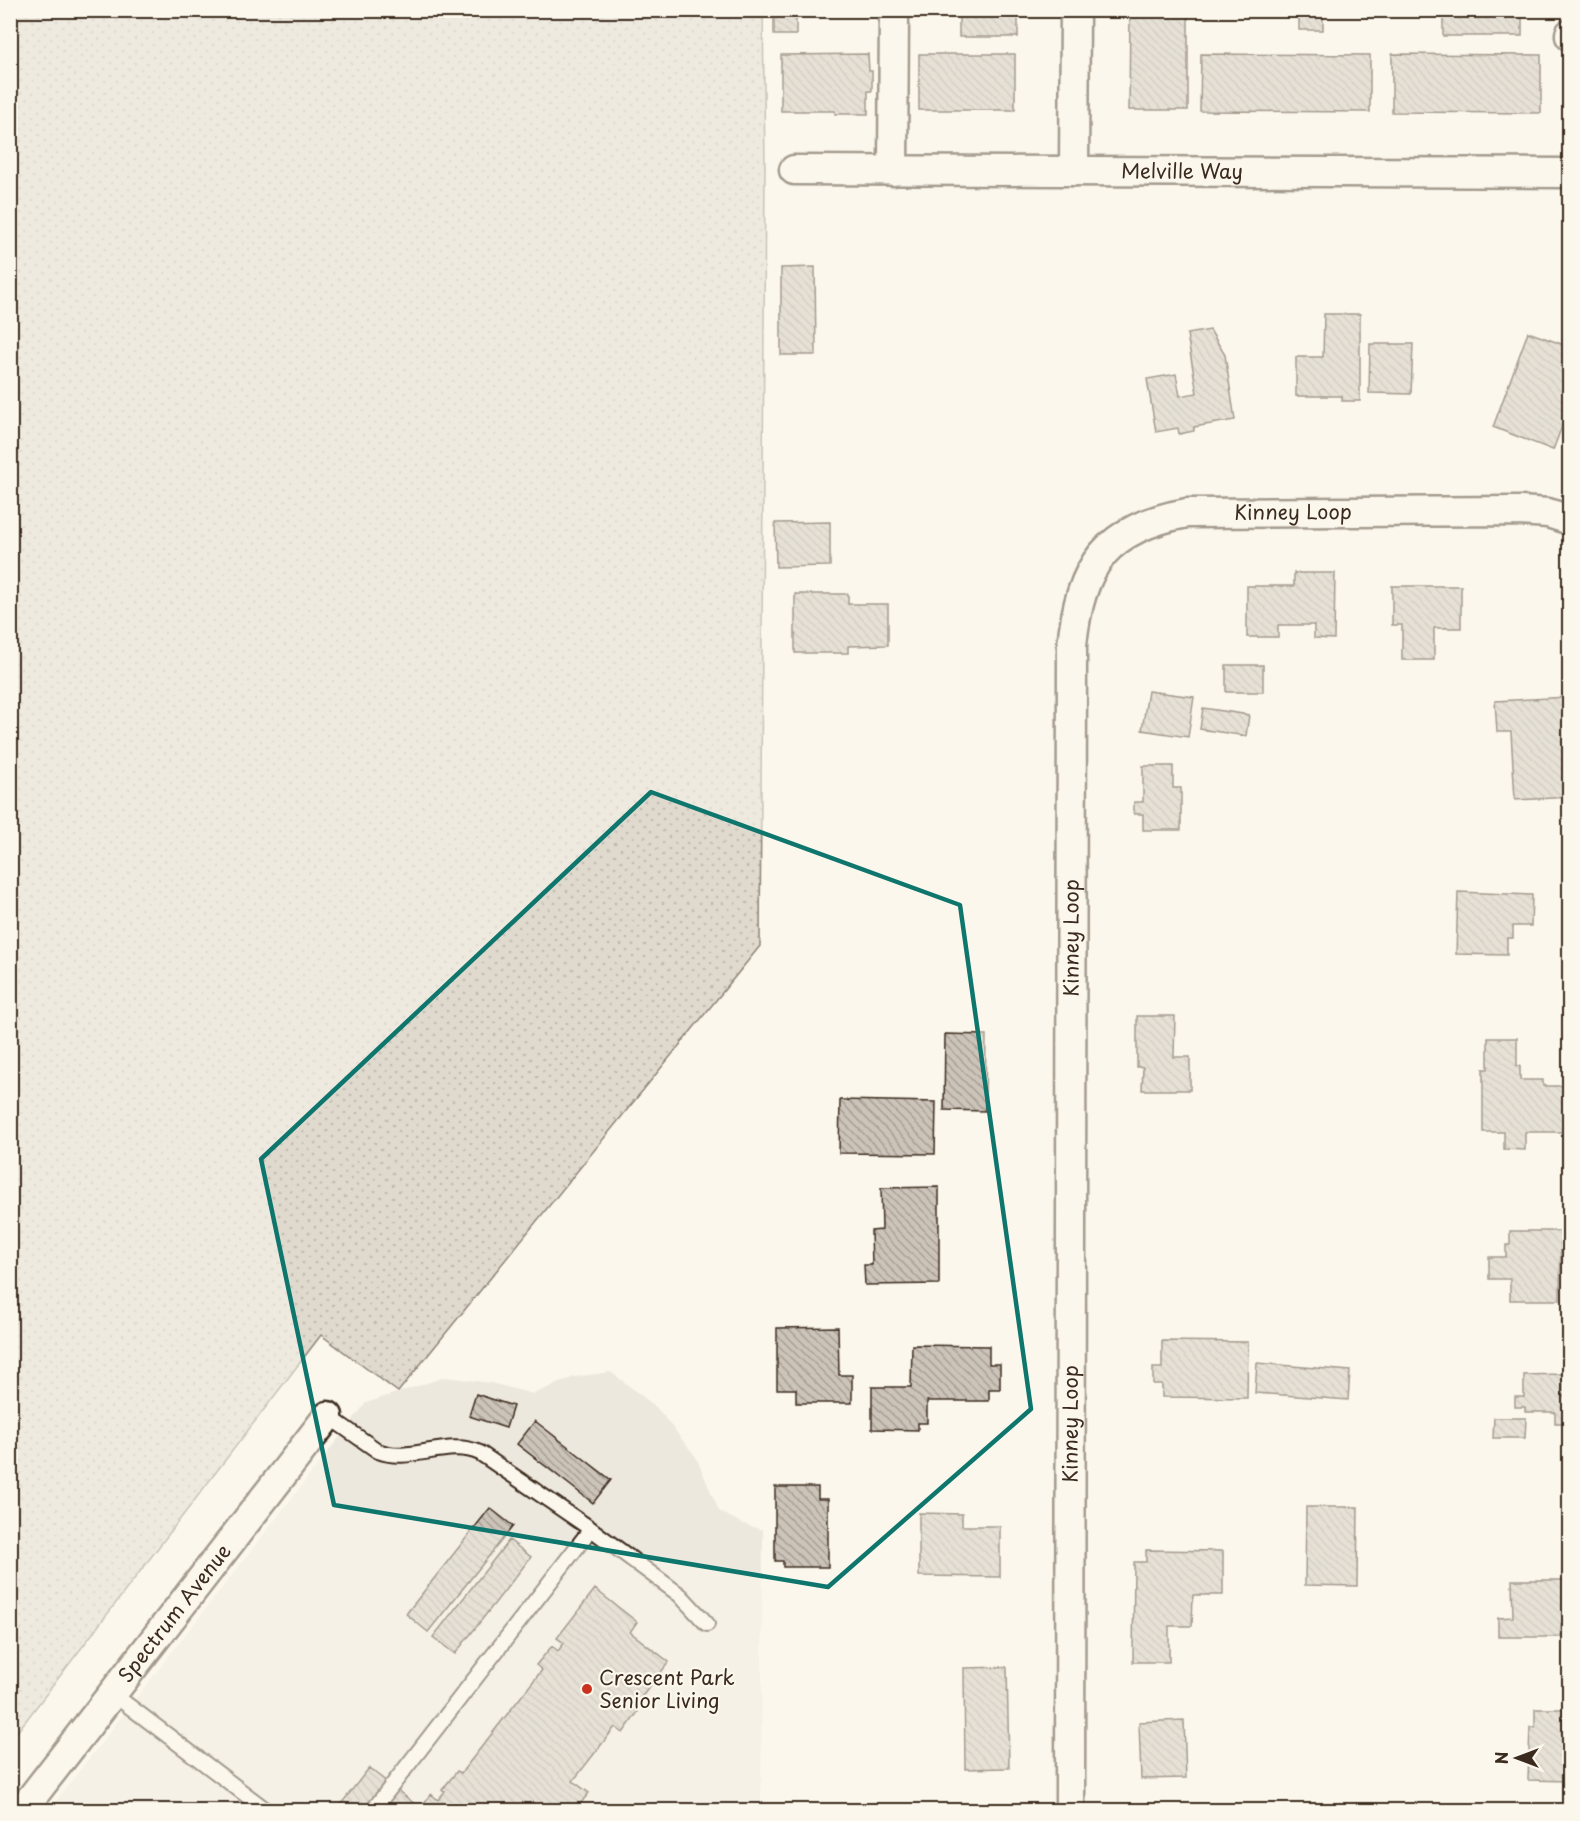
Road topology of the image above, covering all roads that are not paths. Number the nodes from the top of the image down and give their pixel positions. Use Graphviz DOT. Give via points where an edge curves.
graph roads {
  1 [pos="894,10"];
  2 [pos="1075,10"];
  3 [pos="794,170"];
  4 [pos="893,171"];
  5 [pos="1074,171"];
  6 [pos="1569,172"];
  7 [pos="1569,519"];
  8 [pos="328,1416"];
  9 [pos="591,1529"];
  10 [pos="707,1624"];
  11 [pos="112,1694"];
  12 [pos="22,1810"];
  13 [pos="266,1810"];
  14 [pos="373,1810"];
  15 [pos="1070,1810"];
  1 -- 4 [label="street"];
  2 -- 5 [label="street"];
  3 -- 4 [label="street, Melville Way"];
  4 -- 5 [label="street, Melville Way"];
  5 -- 6 [label="street, Melville Way"];
  7 -- 15 [label="street, Kinney Loop" via="1520,511 1187,513 1164,517 1109,546 1095,562 1078,601 1072,645"];
  8 -- 9 [label="lane" via="385,1454 474,1450"];
  8 -- 11 [label="street, Spectrum Avenue"];
  9 -- 10 [label="lane" via="680,1595"];
  9 -- 14 [label="lane"];
  11 -- 12 [label="street, Spectrum Avenue"];
  11 -- 13 [label="lane"];
}
